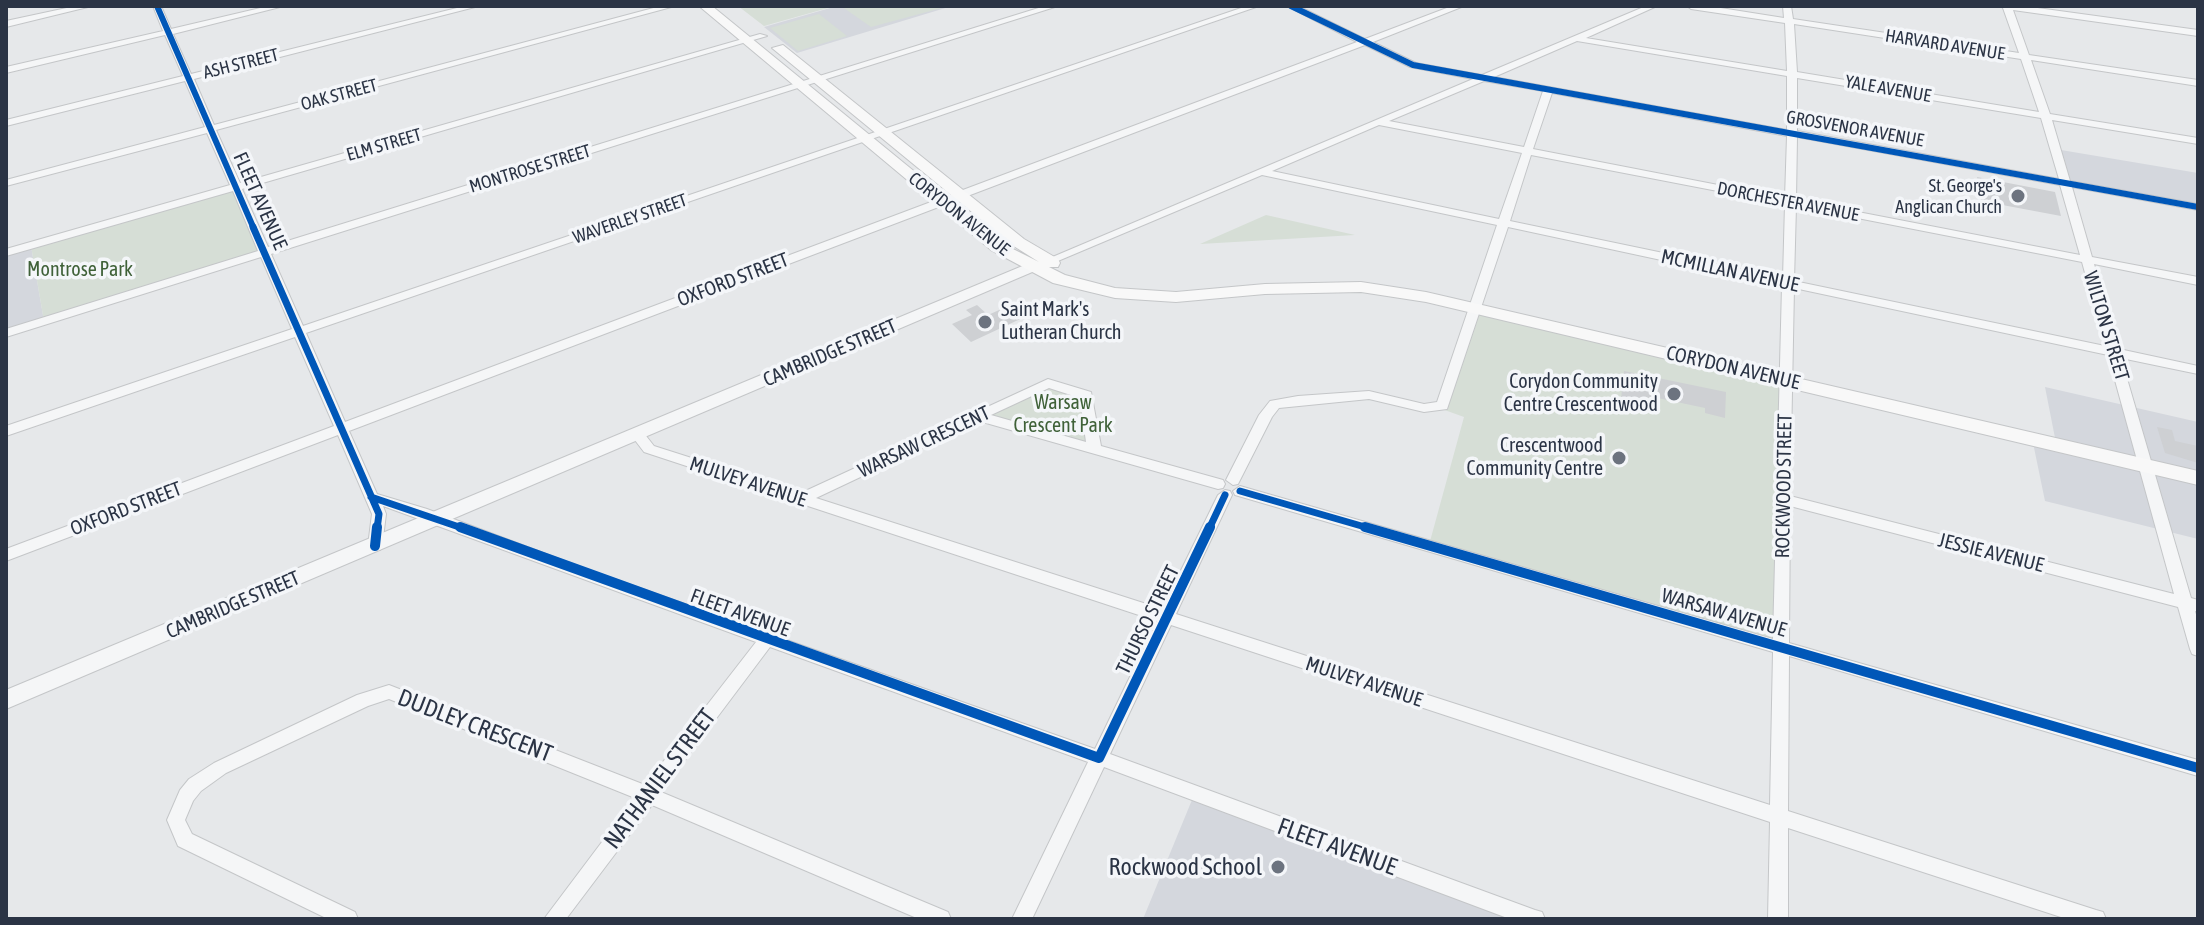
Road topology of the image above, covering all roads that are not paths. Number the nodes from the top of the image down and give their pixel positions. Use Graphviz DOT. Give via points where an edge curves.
graph roads {
  1 [pos="88,6"];
  2 [pos="157,6"];
  3 [pos="280,6"];
  4 [pos="475,6"];
  5 [pos="671,6"];
  6 [pos="705,6"];
  7 [pos="725,6"];
  8 [pos="1054,6"];
  9 [pos="1255,6"];
  10 [pos="1291,6"];
  11 [pos="1460,6"];
  12 [pos="1653,6"];
  13 [pos="1691,6"];
  14 [pos="2006,6"];
  15 [pos="1787,13"];
  16 [pos="6,24"];
  17 [pos="168,32"];
  18 [pos="2198,33"];
  19 [pos="763,36"];
  20 [pos="1578,38"];
  21 [pos="747,40"];
  22 [pos="1364,42"];
  23 [pos="2025,57"];
  24 [pos="1413,65"];
  25 [pos="6,70"];
  26 [pos="1499,72"];
  27 [pos="1792,73"];
  28 [pos="188,77"];
  29 [pos="1483,79"];
  30 [pos="818,80"];
  31 [pos="1506,83"];
  32 [pos="2198,83"];
  33 [pos="801,85"];
  34 [pos="1458,89"];
  35 [pos="1548,90"];
  36 [pos="2046,116"];
  37 [pos="1378,122"];
  38 [pos="6,123"];
  39 [pos="210,129"];
  40 [pos="883,133"];
  41 [pos="1792,134"];
  42 [pos="866,139"];
  43 [pos="2198,141"];
  44 [pos="1527,151"];
  45 [pos="1262,172"];
  46 [pos="6,183"];
  47 [pos="2065,183"];
  48 [pos="237,187"];
  49 [pos="960,195"];
  50 [pos="942,201"];
  51 [pos="1790,202"];
  52 [pos="2198,207"];
  53 [pos="1503,223"];
  54 [pos="266,252"];
  55 [pos="6,253"];
  56 [pos="2087,260"];
  57 [pos="1040,264"];
  58 [pos="2198,281"];
  59 [pos="1787,283"];
  60 [pos="1476,308"];
  61 [pos="301,331"];
  62 [pos="6,333"];
  63 [pos="2114,352"];
  64 [pos="2198,370"];
  65 [pos="1787,381"];
  66 [pos="980,417"];
  67 [pos="343,427"];
  68 [pos="6,431"];
  69 [pos="638,435"];
  70 [pos="1094,448"];
  71 [pos="2145,465"];
  72 [pos="2198,478"];
  73 [pos="1229,488"];
  74 [pos="371,497"];
  75 [pos="802,499"];
  76 [pos="1783,499"];
  77 [pos="439,519"];
  78 [pos="375,546"];
  79 [pos="6,555"];
  80 [pos="2191,604"];
  81 [pos="1167,618"];
  82 [pos="767,639"];
  83 [pos="1782,647"];
  84 [pos="2198,649"];
  85 [pos="6,700"];
  86 [pos="1099,758"];
  87 [pos="2198,768"];
  88 [pos="648,796"];
  89 [pos="1781,817"];
  90 [pos="348,919"];
  91 [pos="554,919"];
  92 [pos="941,919"];
  93 [pos="1022,919"];
  94 [pos="1535,919"];
  95 [pos="1778,919"];
  96 [pos="2096,919"];
  1 -- 16 [label="street"];
  2 -- 17 [label="street, FLEET AVENUE"];
  3 -- 17 [label="street"];
  4 -- 28 [label="street, ASH STREET"];
  5 -- 39 [label="street, OAK STREET"];
  6 -- 21 [label="main road, CORYDON AVENUE"];
  7 -- 19 [label="main road, CORYDON AVENUE"];
  8 -- 30 [label="street, MONTROSE STREET"];
  9 -- 40 [label="street, WAVERLEY STREET"];
  10 -- 22 [label="street, GROSVENOR AVENUE"];
  11 -- 22 [label="street, OXFORD STREET"];
  12 -- 20 [label="street, CAMBRIDGE STREET"];
  13 -- 15 [label="street, HARVARD AVENUE"];
  14 -- 18 [label="street"];
  14 -- 23 [label="street, WILTON STREET"];
  15 -- 23 [label="street, HARVARD AVENUE"];
  15 -- 27 [label="street, ROCKWOOD STREET"];
  17 -- 25 [label="street"];
  17 -- 28 [label="street, FLEET AVENUE"];
  19 -- 21 [label="street, ELM STREET"];
  19 -- 30 [label="main road, CORYDON AVENUE"];
  20 -- 26 [label="street, CAMBRIDGE STREET"];
  20 -- 27 [label="street, YALE AVENUE"];
  21 -- 33 [label="main road, CORYDON AVENUE"];
  21 -- 48 [label="street, ELM STREET"];
  22 -- 24 [label="street, GROSVENOR AVENUE"];
  22 -- 49 [label="street, OXFORD STREET"];
  23 -- 32 [label="street, HARVARD AVENUE"];
  23 -- 36 [label="street, WILTON STREET"];
  24 -- 29 [label="street, GROSVENOR AVENUE"];
  24 -- 34 [label="street, GROSVENOR AVENUE"];
  26 -- 29 [label="street, CAMBRIDGE STREET"];
  26 -- 31 [label="street"];
  27 -- 36 [label="street, YALE AVENUE"];
  27 -- 41 [label="street, ROCKWOOD STREET"];
  28 -- 38 [label="street, ASH STREET"];
  28 -- 39 [label="street, FLEET AVENUE"];
  29 -- 31 [label="street, GROSVENOR AVENUE"];
  29 -- 34 [label="street, CAMBRIDGE STREET"];
  30 -- 33 [label="street, MONTROSE STREET"];
  30 -- 40 [label="main road, CORYDON AVENUE"];
  31 -- 35 [label="street, GROSVENOR AVENUE"];
  33 -- 42 [label="main road, CORYDON AVENUE"];
  33 -- 54 [label="street, MONTROSE STREET"];
  34 -- 37 [label="street, CAMBRIDGE STREET"];
  35 -- 41 [label="street, GROSVENOR AVENUE"];
  35 -- 44 [label="street, THURSO STREET"];
  36 -- 43 [label="street, YALE AVENUE"];
  36 -- 47 [label="street, WILTON STREET"];
  37 -- 44 [label="street, DORCHESTER AVENUE"];
  37 -- 45 [label="street, CAMBRIDGE STREET"];
  39 -- 46 [label="street, OAK STREET"];
  39 -- 48 [label="street, FLEET AVENUE"];
  40 -- 42 [label="street, WAVERLEY STREET"];
  40 -- 49 [label="main road, CORYDON AVENUE"];
  41 -- 47 [label="street, GROSVENOR AVENUE"];
  41 -- 51 [label="street, ROCKWOOD STREET"];
  42 -- 50 [label="main road, CORYDON AVENUE"];
  42 -- 61 [label="street, WAVERLEY STREET"];
  44 -- 51 [label="street, DORCHESTER AVENUE"];
  44 -- 53 [label="street, THURSO STREET"];
  45 -- 53 [label="street, MCMILLAN AVENUE"];
  45 -- 57 [label="street, CAMBRIDGE STREET"];
  47 -- 52 [label="street, GROSVENOR AVENUE"];
  47 -- 56 [label="street, WILTON STREET"];
  48 -- 54 [label="street, FLEET AVENUE"];
  48 -- 55 [label="street, ELM STREET"];
  49 -- 50 [label="street, OXFORD STREET"];
  49 -- 57 [label="main road, CORYDON AVENUE"];
  50 -- 57 [label="main road, CORYDON AVENUE" via="997,247"];
  50 -- 67 [label="street, OXFORD STREET"];
  51 -- 56 [label="street, DORCHESTER AVENUE"];
  51 -- 59 [label="street, ROCKWOOD STREET"];
  53 -- 59 [label="street, MCMILLAN AVENUE"];
  53 -- 60 [label="street, THURSO STREET"];
  54 -- 61 [label="street, FLEET AVENUE"];
  54 -- 62 [label="street, MONTROSE STREET"];
  56 -- 58 [label="street, DORCHESTER AVENUE"];
  56 -- 63 [label="street, WILTON STREET"];
  57 -- 60 [label="main road, CORYDON AVENUE" via="1059,279 1115,293 1176,297 1361,287"];
  57 -- 69 [label="street, CAMBRIDGE STREET"];
  59 -- 63 [label="street, MCMILLAN AVENUE"];
  59 -- 65 [label="street, ROCKWOOD STREET"];
  60 -- 65 [label="main road, CORYDON AVENUE"];
  60 -- 73 [label="street, THURSO STREET" via="1439,408 1369,395 1275,404"];
  61 -- 67 [label="street, FLEET AVENUE"];
  61 -- 68 [label="street, WAVERLEY STREET"];
  63 -- 64 [label="street, MCMILLAN AVENUE"];
  63 -- 71 [label="street, WILTON STREET"];
  65 -- 71 [label="main road, CORYDON AVENUE"];
  65 -- 76 [label="street, ROCKWOOD STREET"];
  66 -- 70 [label="street, WARSAW AVENUE"];
  66 -- 70 [label="street, WARSAW CRESCENT" via="1048,383 1086,395"];
  66 -- 75 [label="street, WARSAW CRESCENT"];
  67 -- 74 [label="street, FLEET AVENUE"];
  67 -- 79 [label="street, OXFORD STREET"];
  69 -- 75 [label="street, MULVEY AVENUE" via="649,449"];
  69 -- 77 [label="street, CAMBRIDGE STREET"];
  70 -- 73 [label="street, WARSAW AVENUE"];
  71 -- 72 [label="main road, CORYDON AVENUE"];
  71 -- 80 [label="street, WILTON STREET"];
  73 -- 81 [label="street, THURSO STREET"];
  73 -- 83 [label="street, WARSAW AVENUE"];
  74 -- 77 [label="street, FLEET AVENUE"];
  74 -- 78 [label="street, FLEET AVENUE" via="379,523"];
  75 -- 81 [label="street, MULVEY AVENUE"];
  76 -- 80 [label="street, JESSIE AVENUE"];
  76 -- 83 [label="street, ROCKWOOD STREET"];
  77 -- 78 [label="street, CAMBRIDGE STREET"];
  77 -- 82 [label="street, FLEET AVENUE"];
  78 -- 85 [label="street, CAMBRIDGE STREET"];
  80 -- 84 [label="street, WILTON STREET"];
  81 -- 86 [label="street, THURSO STREET"];
  81 -- 89 [label="street, MULVEY AVENUE"];
  82 -- 86 [label="street, FLEET AVENUE"];
  82 -- 88 [label="street, NATHANIEL STREET"];
  83 -- 87 [label="street, WARSAW AVENUE"];
  83 -- 89 [label="street, ROCKWOOD STREET"];
  86 -- 93 [label="street, THURSO STREET"];
  86 -- 94 [label="street, FLEET AVENUE"];
  88 -- 90 [label="street, DUDLEY CRESCENT" via="389,692 220,768 186,796 176,820 185,840"];
  88 -- 91 [label="street, NATHANIEL STREET"];
  88 -- 92 [label="street, DUDLEY CRESCENT"];
  89 -- 95 [label="street, ROCKWOOD STREET"];
  89 -- 96 [label="street, MULVEY AVENUE"];
}
